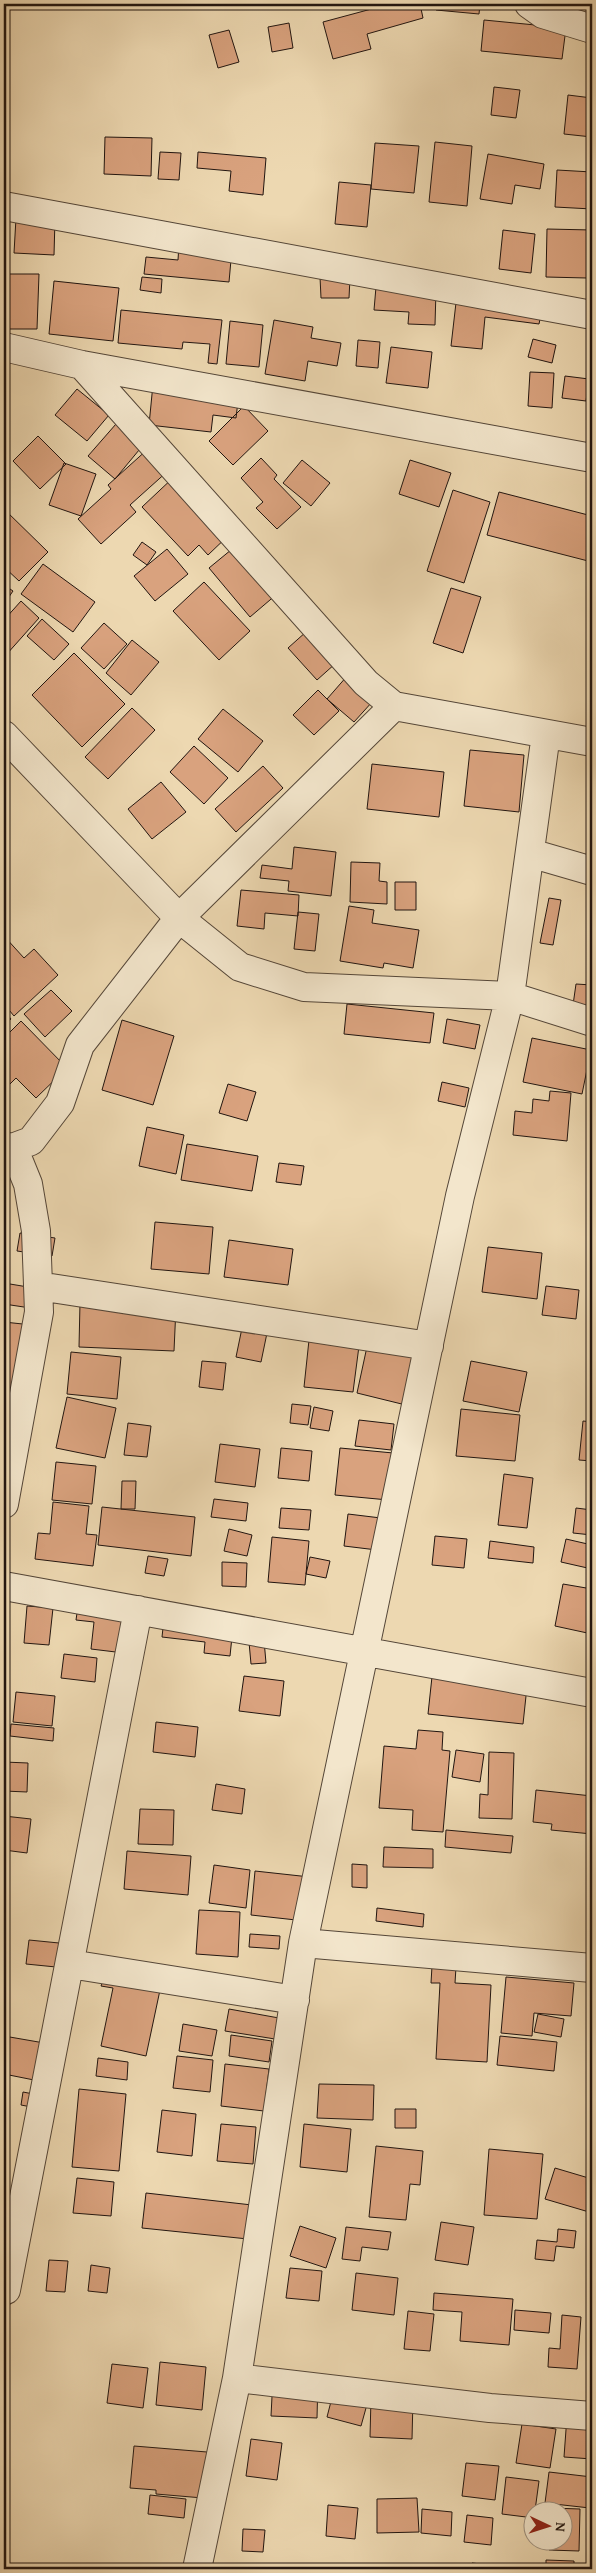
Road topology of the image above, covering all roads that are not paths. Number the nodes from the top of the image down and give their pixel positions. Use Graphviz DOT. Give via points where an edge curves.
graph roads {
  1 [pos="529,4"];
  2 [pos="592,29"];
  3 [pos="4,206"];
  4 [pos="592,315"];
  5 [pos="4,347"];
  6 [pos="82,365"];
  7 [pos="592,458"];
  8 [pos="394,706"];
  9 [pos="546,734"];
  10 [pos="4,735"];
  11 [pos="592,742"];
  12 [pos="530,853"];
  13 [pos="592,871"];
  14 [pos="179,918"];
  15 [pos="510,996"];
  16 [pos="592,1022"];
  17 [pos="8,1149"];
  18 [pos="38,1286"];
  19 [pos="429,1346"];
  20 [pos="4,1504"];
  21 [pos="4,1586"];
  22 [pos="138,1610"];
  23 [pos="364,1652"];
  24 [pos="592,1693"];
  25 [pos="304,1943"];
  26 [pos="70,1964"];
  27 [pos="592,1968"];
  28 [pos="295,2000"];
  29 [pos="6,2290"];
  30 [pos="237,2378"];
  31 [pos="592,2416"];
  32 [pos="197,2569"];
  1 -- 2 [label="street" via="543,14"];
  3 -- 4 [label="street"];
  5 -- 6 [label="street"];
  6 -- 7 [label="street"];
  6 -- 8 [label="street" via="366,683"];
  8 -- 9 [label="street"];
  8 -- 14 [label="street"];
  9 -- 11 [label="street"];
  9 -- 12 [label="street"];
  10 -- 14 [label="street"];
  12 -- 13 [label="street"];
  12 -- 15 [label="street"];
  14 -- 15 [label="street" via="240,967 304,987"];
  14 -- 17 [label="street" via="80,1045 60,1103 31,1141"];
  15 -- 16 [label="street"];
  15 -- 19 [label="street" via="460,1196"];
  17 -- 18 [label="street" via="28,1184 36,1231"];
  18 -- 19 [label="street"];
  18 -- 20 [label="street" via="38,1312"];
  19 -- 23 [label="street"];
  21 -- 22 [label="street"];
  22 -- 23 [label="street"];
  22 -- 26 [label="street"];
  23 -- 24 [label="street"];
  23 -- 25 [label="street"];
  25 -- 27 [label="street"];
  25 -- 28 [label="street"];
  26 -- 28 [label="street"];
  26 -- 29 [label="street"];
  28 -- 30 [label="street"];
  30 -- 31 [label="street" via="490,2408"];
  30 -- 32 [label="street"];
}
